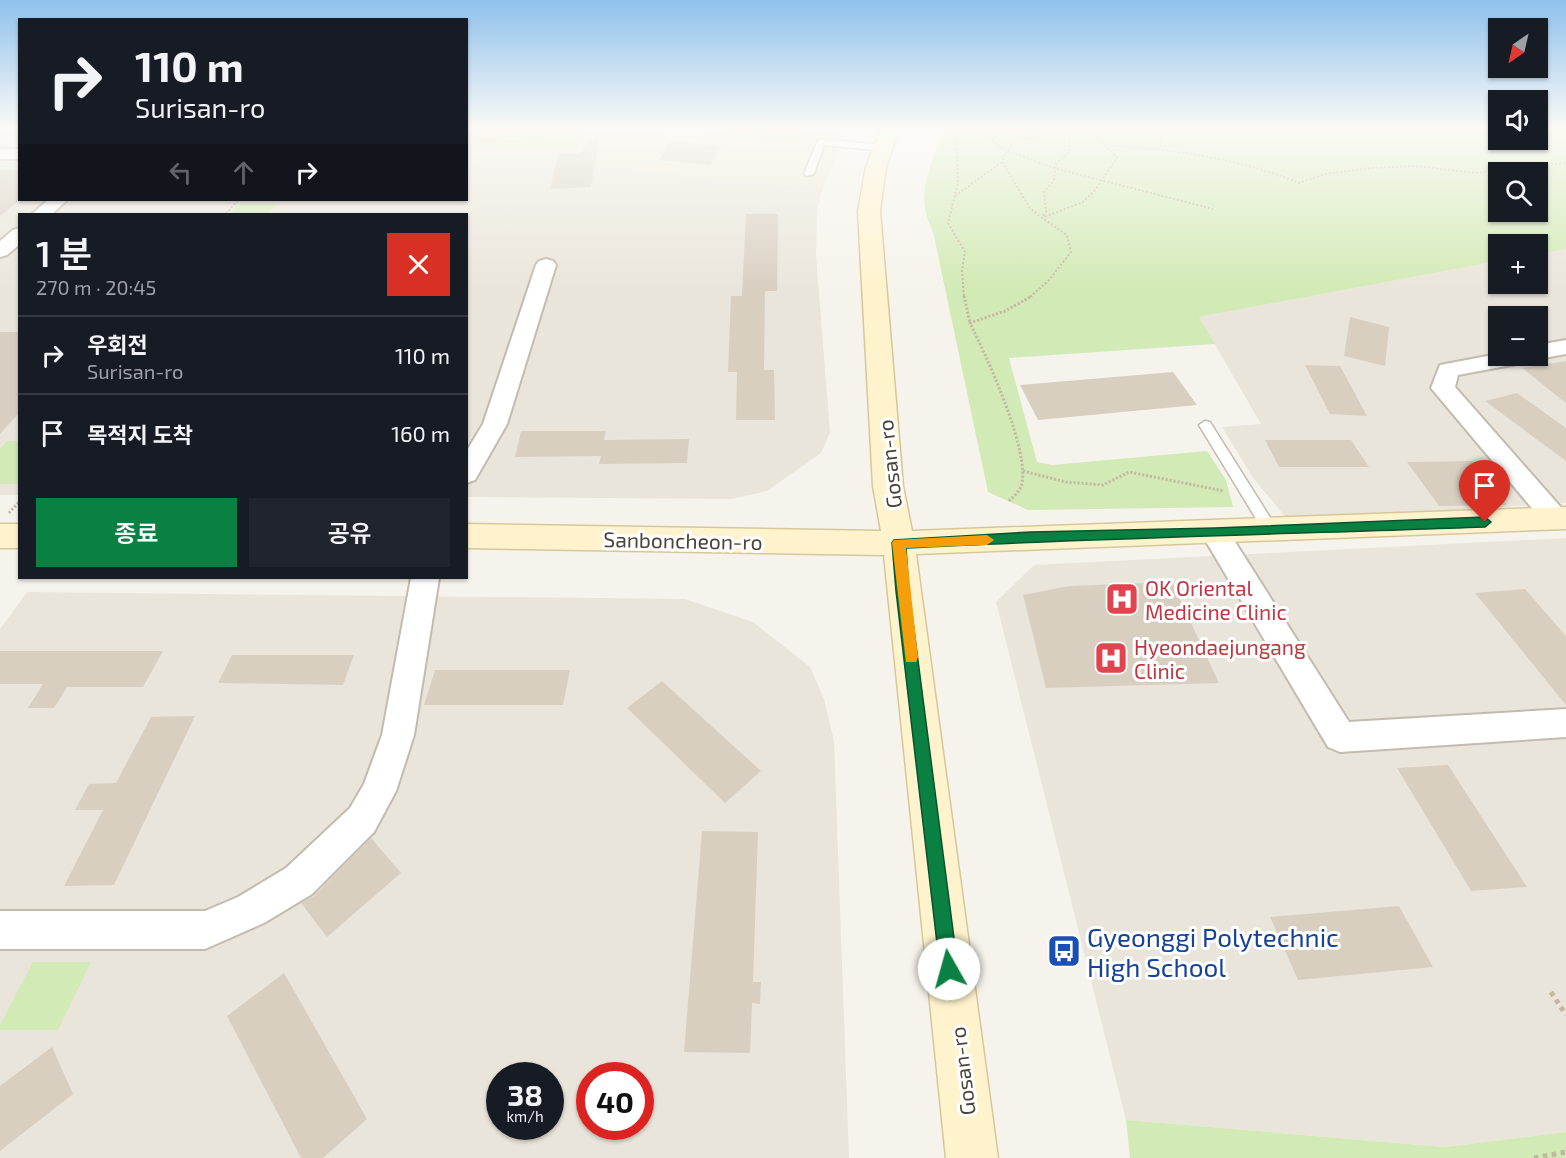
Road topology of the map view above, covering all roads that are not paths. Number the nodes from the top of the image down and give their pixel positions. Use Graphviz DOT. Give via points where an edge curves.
graph roads {
  1 [pos="873,183"];
  2 [pos="57,201"];
  3 [pos="42,213"];
  4 [pos="18,236"];
  5 [pos="0,251"];
  6 [pos="546,265"];
  7 [pos="1566,346"];
  8 [pos="1548,350"];
  9 [pos="1488,362"];
  10 [pos="1205,425"];
  11 [pos="468,471"];
  12 [pos="1561,518"];
  13 [pos="1271,531"];
  14 [pos="1215,533"];
  15 [pos="0,536"];
  16 [pos="18,536"];
  17 [pos="468,536"];
  18 [pos="899,543"];
  19 [pos="425,579"];
  20 [pos="1566,723"];
  21 [pos="0,930"];
  22 [pos="972,1158"];
  1 -- 18 [label="street, Gosan-ro" via="869,211 888,486"];
  2 -- 3 [label="street"];
  4 -- 5 [label="street"];
  6 -- 11 [label="street" via="495,424"];
  7 -- 8 [label="street"];
  9 -- 12 [label="street" via="1448,370 1443,388"];
  10 -- 13 [label="lane"];
  12 -- 13 [label="street, Sanboncheon-ro"];
  13 -- 14 [label="street, Sanboncheon-ro"];
  14 -- 18 [label="street, Sanboncheon-ro"];
  14 -- 20 [label="street" via="1340,737"];
  15 -- 16 [label="street"];
  17 -- 18 [label="street, Sanboncheon-ro"];
  18 -- 22 [label="street, Gosan-ro"];
  19 -- 21 [label="street" via="398,735 379,791 362,820 299,881 251,910 205,930"];
}
